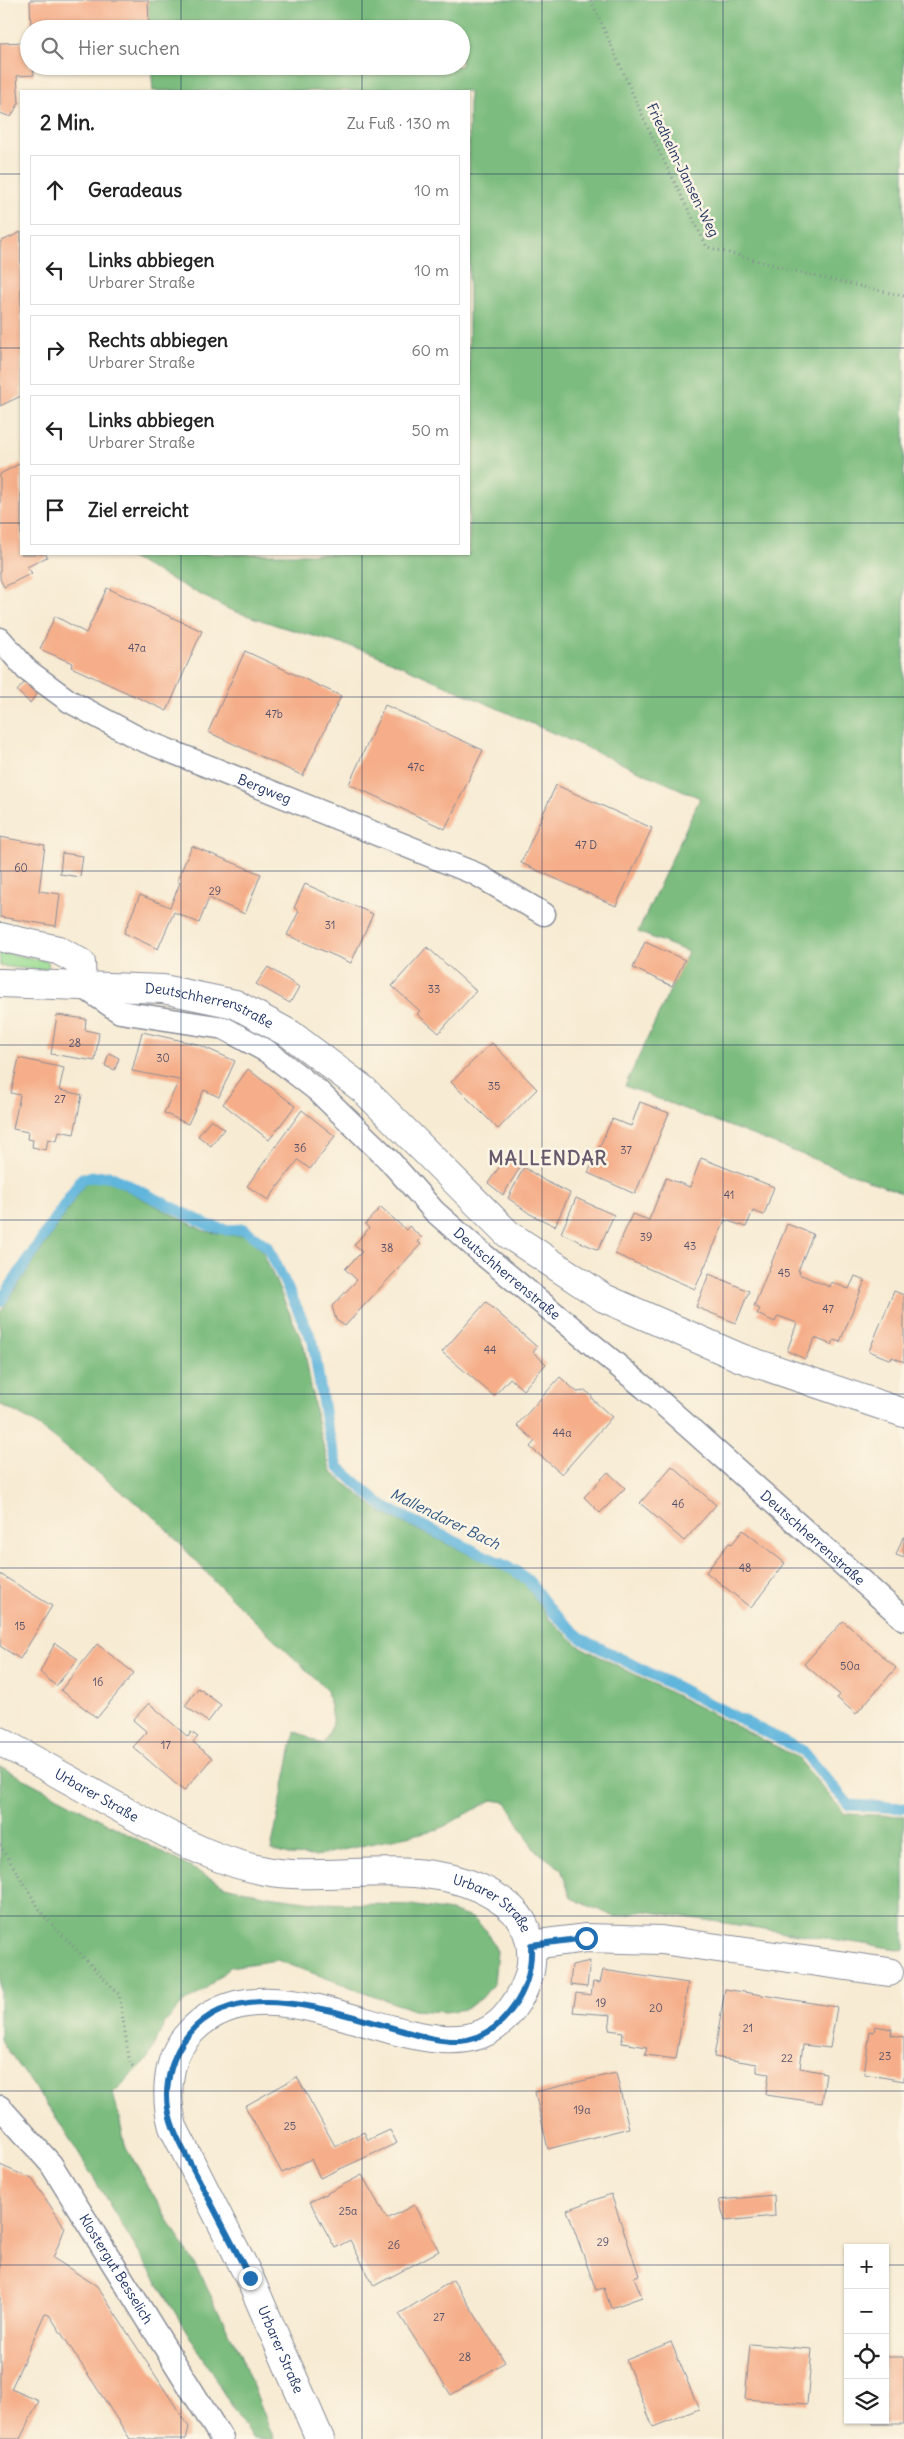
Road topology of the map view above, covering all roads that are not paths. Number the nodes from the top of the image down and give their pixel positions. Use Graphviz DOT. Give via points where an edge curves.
graph roads {
  1 [pos="0,639"];
  2 [pos="544,914"];
  3 [pos="0,937"];
  4 [pos="0,983"];
  5 [pos="82,986"];
  6 [pos="904,1414"];
  7 [pos="904,1619"];
  8 [pos="0,1741"];
  9 [pos="531,1945"];
  10 [pos="889,1972"];
  11 [pos="0,2107"];
  12 [pos="222,2439"];
  13 [pos="320,2439"];
  1 -- 2 [label="lane, Bergweg" via="27,670 69,701 140,739 476,874"];
  3 -- 5 [label="street" via="58,950 81,962"];
  4 -- 5 [label="street, Deutschherrenstraße"];
  5 -- 6 [label="street, Deutschherrenstraße" via="163,989 235,1004 290,1034 364,1090 508,1234 604,1298 741,1358"];
  5 -- 7 [label="lane, Deutschherrenstraße" via="120,1012 224,1028 268,1052 318,1092 389,1160 434,1211 645,1388"];
  8 -- 9 [label="street, Urbarer Straße" via="170,1835 259,1871 292,1874 400,1872 437,1876 472,1886 514,1910 525,1925"];
  9 -- 10 [label="street" via="586,1938 662,1940"];
  9 -- 13 [label="street, Urbarer Straße" via="532,1961 527,1983 504,2021 484,2035 460,2041 428,2038 305,2006 268,2001 242,2003 217,2012 195,2026 180,2044 168,2088 168,2108 173,2127 250,2278"];
  11 -- 12 [label="lane, Klostergut Besselich" via="51,2164"];
}
